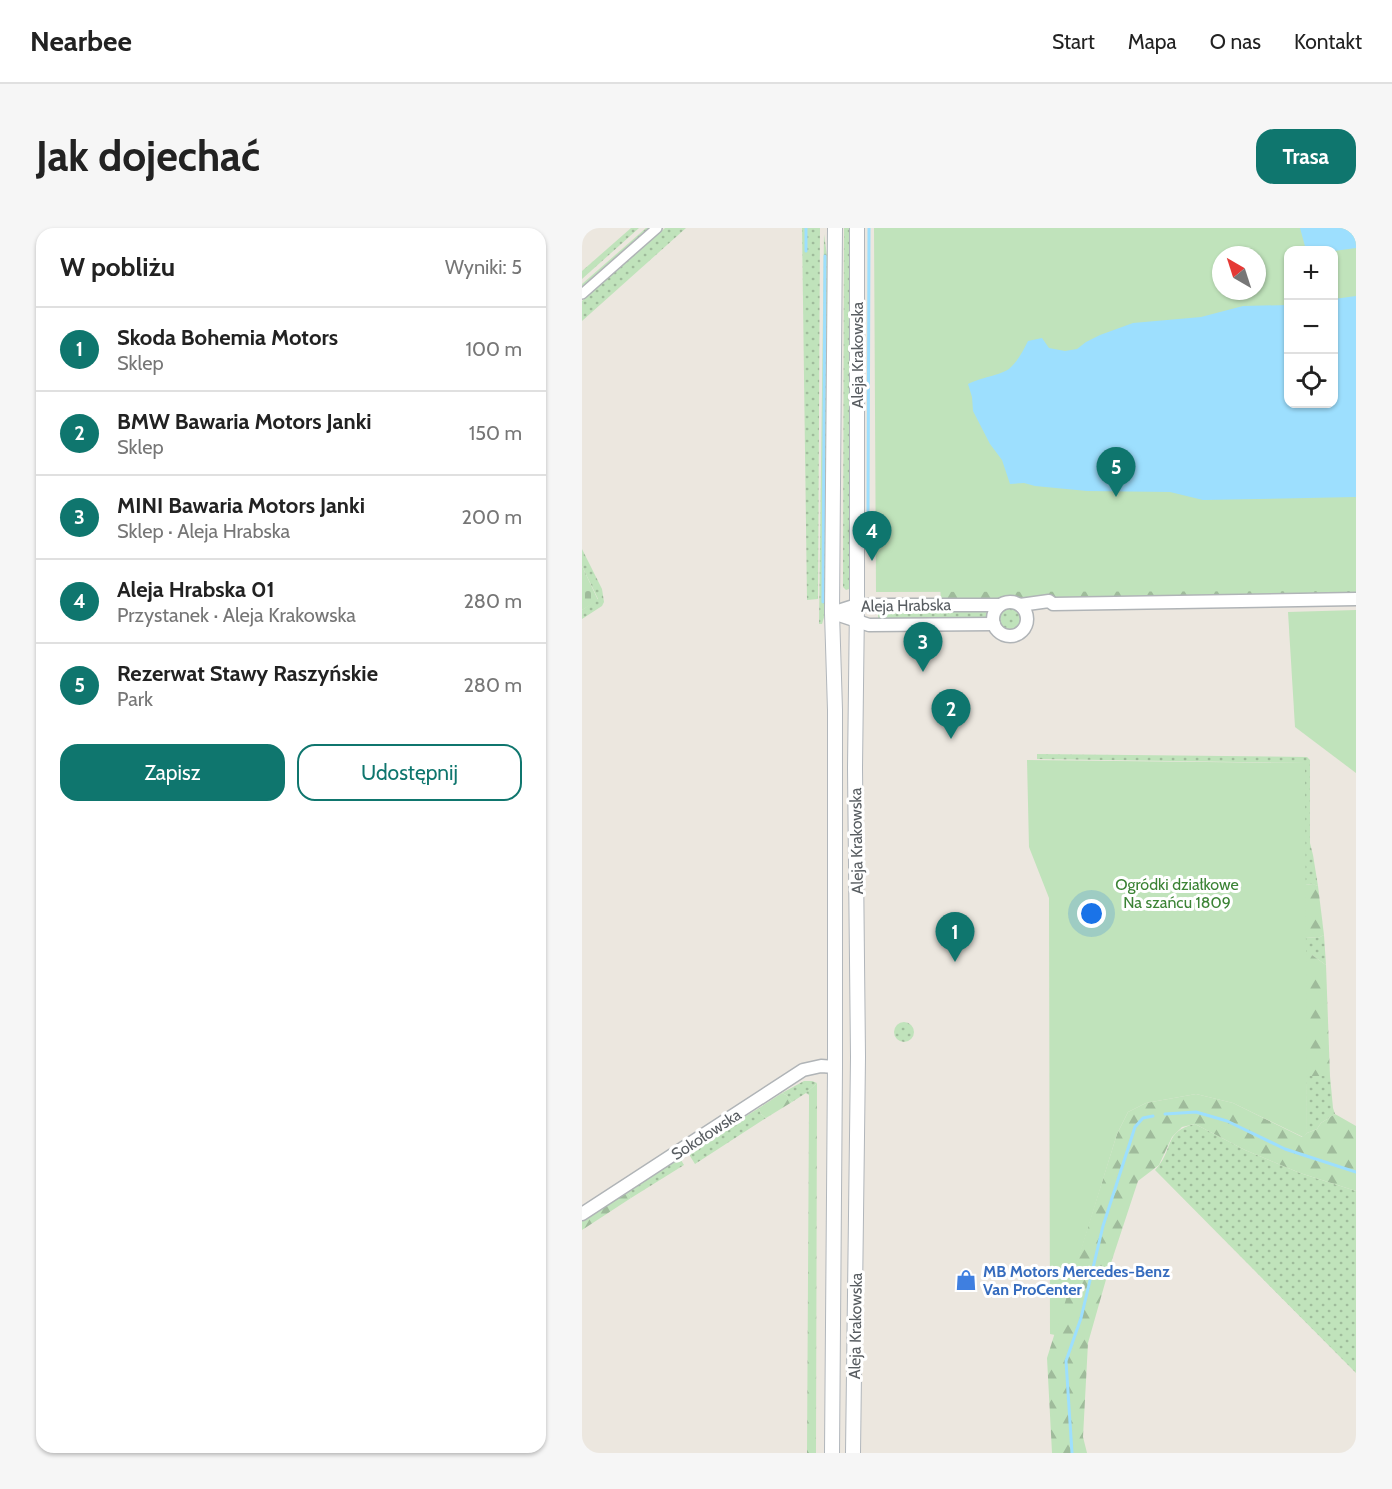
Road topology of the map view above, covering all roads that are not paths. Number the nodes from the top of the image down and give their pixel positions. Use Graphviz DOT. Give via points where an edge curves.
graph roads {
  1 [pos="657,228"];
  2 [pos="835,228"];
  3 [pos="857,228"];
  4 [pos="582,294"];
  5 [pos="1356,599"];
  6 [pos="1053,604"];
  7 [pos="857,605"];
  8 [pos="1000,605"];
  9 [pos="1020,605"];
  10 [pos="832,613"];
  11 [pos="857,620"];
  12 [pos="1027,620"];
  13 [pos="994,624"];
  14 [pos="833,634"];
  15 [pos="856,650"];
  16 [pos="835,1066"];
  17 [pos="582,1214"];
  18 [pos="832,1453"];
  19 [pos="853,1453"];
  1 -- 4 [label="street"];
  2 -- 10 [label="main road, Aleja Krakowska"];
  3 -- 7 [label="main road, Aleja Krakowska"];
  5 -- 6 [label="street"];
  6 -- 9 [label="street"];
  6 -- 12 [label="street"];
  7 -- 8 [label="street, Aleja Hrabska"];
  7 -- 10 [label="street, Aleja Hrabska"];
  7 -- 11 [label="main road, Aleja Krakowska"];
  8 -- 9 [label="street"];
  8 -- 13 [label="street" via="993,614"];
  9 -- 12 [label="street"];
  10 -- 11 [label="street, Aleja Hrabska"];
  10 -- 14 [label="main road, Aleja Krakowska"];
  11 -- 13 [label="street, Aleja Hrabska" via="870,625"];
  11 -- 15 [label="main road, Aleja Krakowska"];
  12 -- 13 [label="street" via="1022,631 1010,636 1001,634"];
  14 -- 15 [label="main road" via="847,634"];
  14 -- 16 [label="main road, Aleja Krakowska"];
  15 -- 19 [label="main road, Aleja Krakowska" via="858,1057"];
  16 -- 17 [label="street, Sokołowska" via="803,1070"];
  16 -- 18 [label="main road, Aleja Krakowska"];
}
